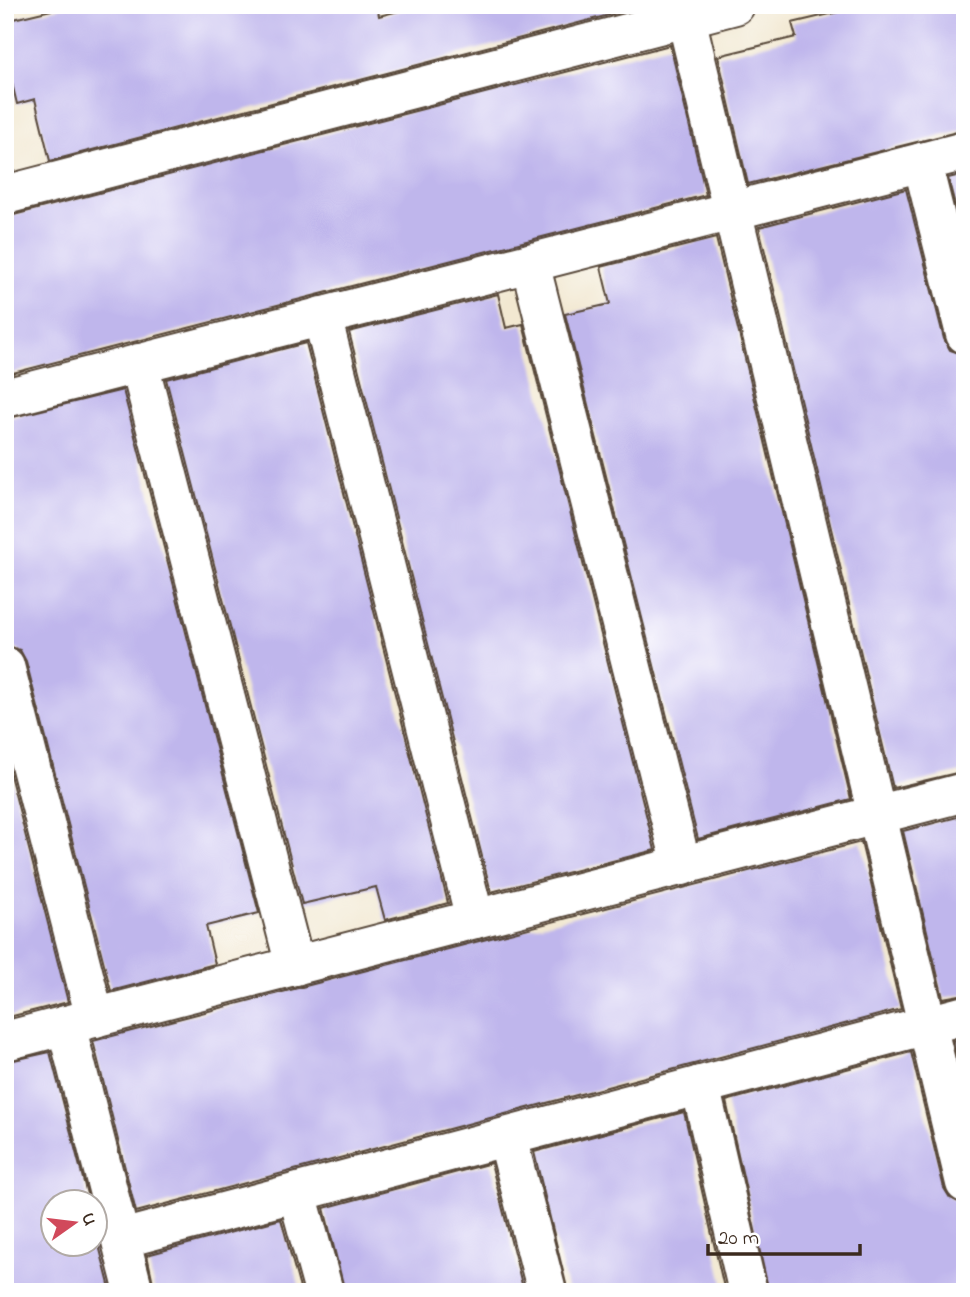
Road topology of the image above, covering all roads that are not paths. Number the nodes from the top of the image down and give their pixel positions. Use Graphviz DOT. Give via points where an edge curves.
graph roads {
  1 [pos="735,5"];
  2 [pos="685,12"];
  3 [pos="965,151"];
  4 [pos="922,162"];
  5 [pos="5,195"];
  6 [pos="732,211"];
  7 [pos="530,263"];
  8 [pos="321,316"];
  9 [pos="965,334"];
  10 [pos="139,363"];
  11 [pos="5,398"];
  12 [pos="5,666"];
  13 [pos="965,792"];
  14 [pos="875,815"];
  15 [pos="682,866"];
  16 [pos="475,919"];
  17 [pos="295,966"];
  18 [pos="947,1020"];
  19 [pos="81,1022"];
  20 [pos="5,1041"];
  21 [pos="700,1085"];
  22 [pos="507,1137"];
  23 [pos="965,1182"];
  24 [pos="297,1193"];
  25 [pos="121,1239"];
  26 [pos="134,1292"];
  27 [pos="324,1292"];
  28 [pos="547,1292"];
  29 [pos="748,1292"];
  1 -- 2 [label="street"];
  2 -- 5 [label="street"];
  2 -- 6 [label="street"];
  3 -- 4 [label="street"];
  4 -- 6 [label="street"];
  4 -- 9 [label="street"];
  6 -- 7 [label="street"];
  6 -- 14 [label="street"];
  7 -- 8 [label="street"];
  7 -- 15 [label="street"];
  8 -- 10 [label="street"];
  8 -- 16 [label="street"];
  10 -- 11 [label="street"];
  10 -- 17 [label="street"];
  12 -- 19 [label="street"];
  13 -- 14 [label="street"];
  14 -- 15 [label="street"];
  14 -- 18 [label="street"];
  15 -- 16 [label="street"];
  16 -- 17 [label="street"];
  17 -- 19 [label="street"];
  18 -- 21 [label="street"];
  18 -- 23 [label="street"];
  19 -- 20 [label="street"];
  19 -- 25 [label="street"];
  21 -- 22 [label="street"];
  21 -- 29 [label="street"];
  22 -- 24 [label="street"];
  22 -- 28 [label="street"];
  24 -- 25 [label="street"];
  24 -- 27 [label="street"];
  25 -- 26 [label="street"];
}
